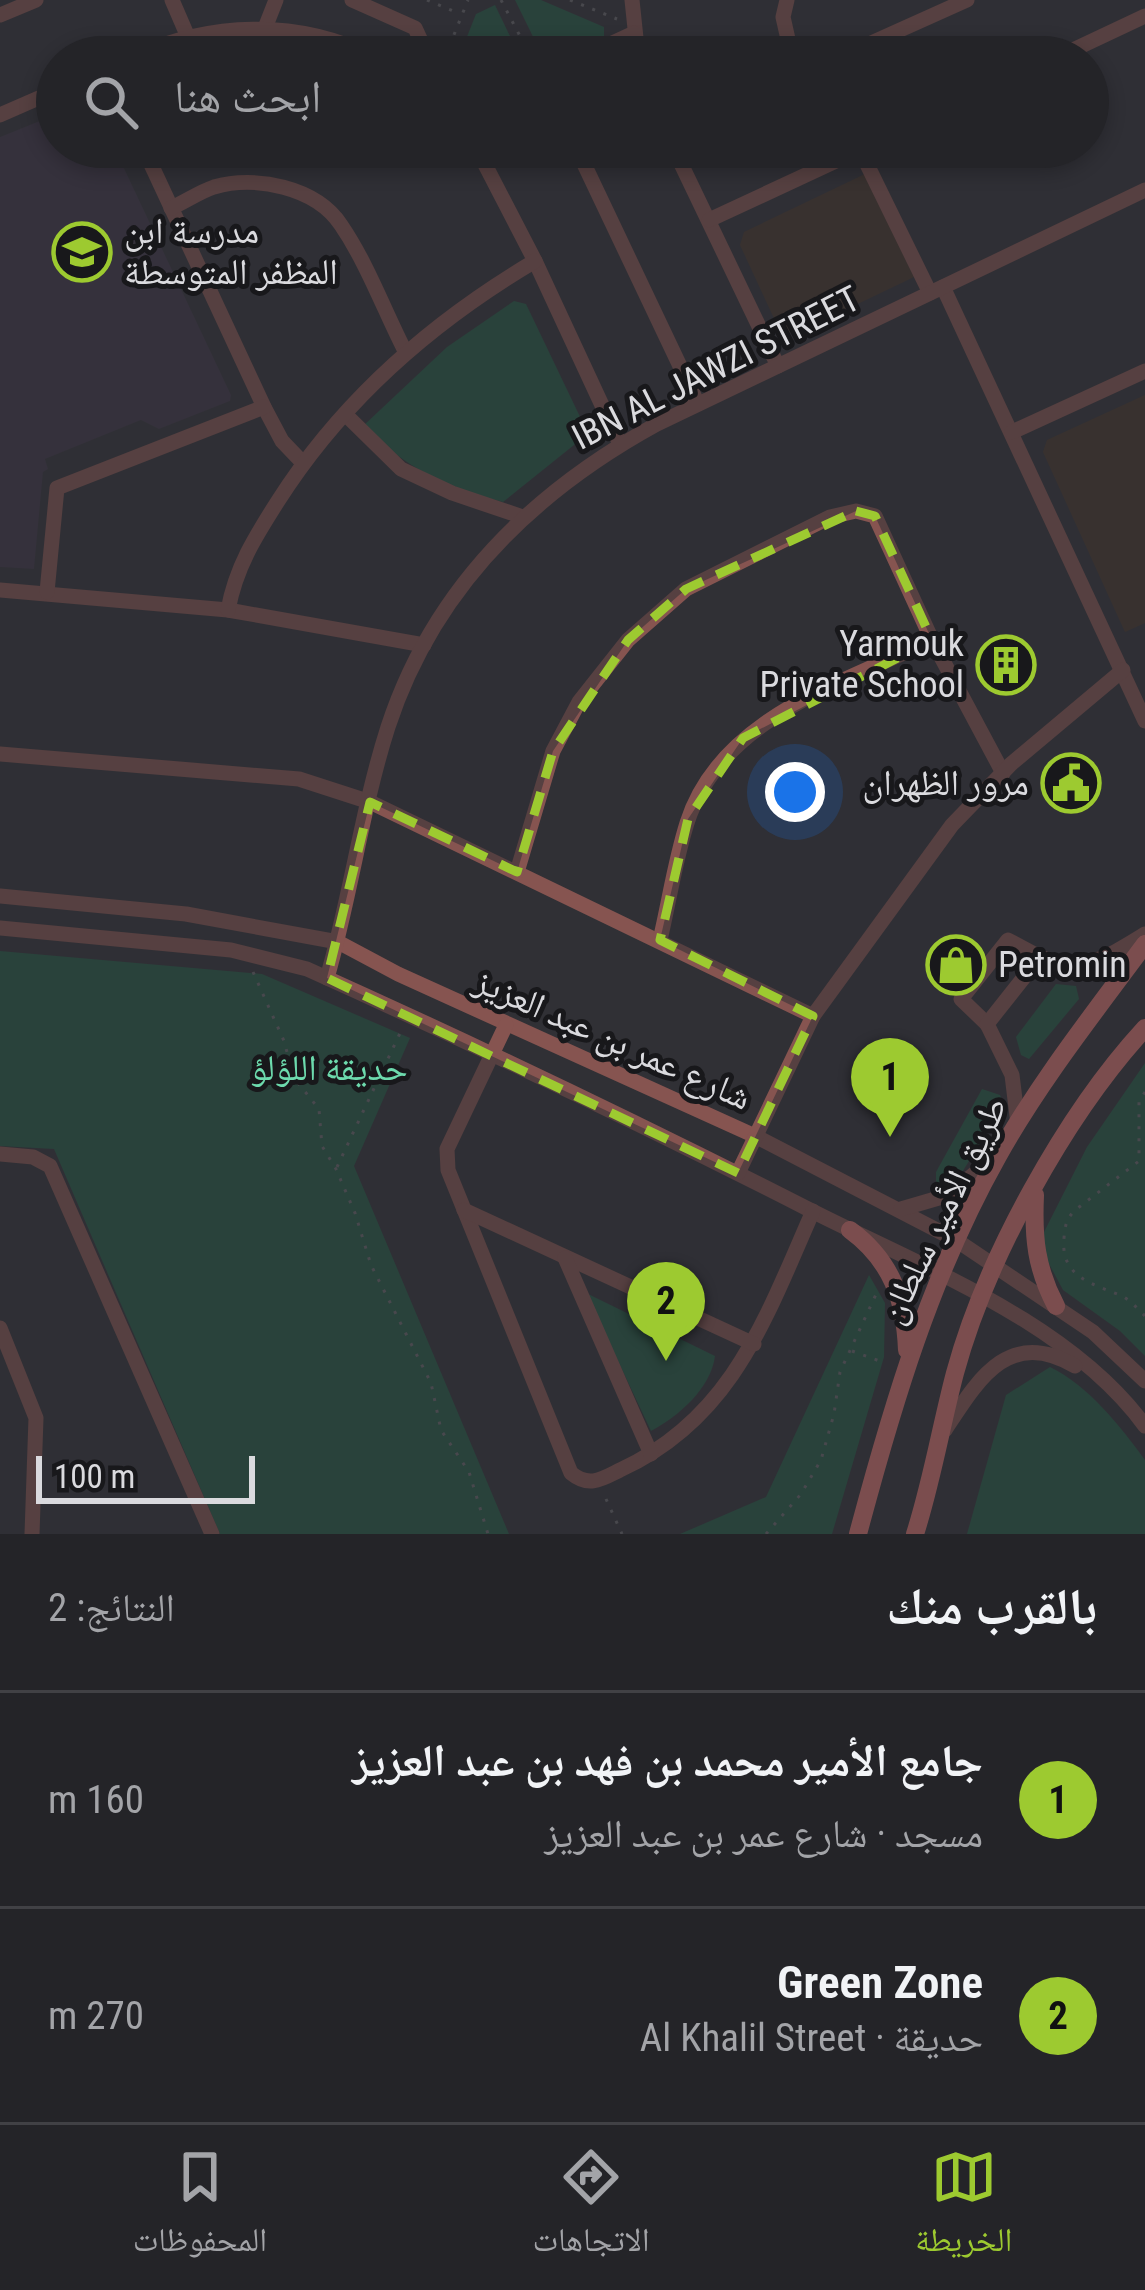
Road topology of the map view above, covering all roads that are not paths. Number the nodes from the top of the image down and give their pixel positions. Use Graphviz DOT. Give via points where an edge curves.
graph roads {
  1 [pos="36,0"];
  2 [pos="172,0"];
  3 [pos="276,0"];
  4 [pos="352,0"];
  5 [pos="631,0"];
  6 [pos="787,0"];
  7 [pos="967,0"];
  8 [pos="0,15"];
  9 [pos="1145,16"];
  10 [pos="265,28"];
  11 [pos="634,33"];
  12 [pos="188,36"];
  13 [pos="197,36"];
  14 [pos="327,36"];
  15 [pos="419,36"];
  16 [pos="628,36"];
  17 [pos="634,36"];
  18 [pos="785,36"];
  19 [pos="886,36"];
  20 [pos="1103,36"];
  21 [pos="36,99"];
  22 [pos="0,115"];
  23 [pos="153,168"];
  24 [pos="487,168"];
  25 [pos="586,168"];
  26 [pos="684,168"];
  27 [pos="808,168"];
  28 [pos="873,168"];
  29 [pos="1145,190"];
  30 [pos="172,208"];
  31 [pos="709,220"];
  32 [pos="535,261"];
  33 [pos="936,290"];
  34 [pos="405,351"];
  35 [pos="778,366"];
  36 [pos="1145,371"];
  37 [pos="698,404"];
  38 [pos="265,406"];
  39 [pos="345,413"];
  40 [pos="1012,432"];
  41 [pos="620,445"];
  42 [pos="303,463"];
  43 [pos="523,517"];
  44 [pos="0,590"];
  45 [pos="47,592"];
  46 [pos="228,610"];
  47 [pos="932,640"];
  48 [pos="424,645"];
  49 [pos="1123,670"];
  50 [pos="1145,721"];
  51 [pos="0,754"];
  52 [pos="1003,773"];
  53 [pos="370,802"];
  54 [pos="518,872"];
  55 [pos="0,896"];
  56 [pos="0,928"];
  57 [pos="1145,934"];
  58 [pos="660,940"];
  59 [pos="338,942"];
  60 [pos="1145,944"];
  61 [pos="1040,957"];
  62 [pos="327,978"];
  63 [pos="813,1016"];
  64 [pos="506,1024"];
  65 [pos="987,1024"];
  66 [pos="1145,1028"];
  67 [pos="491,1056"];
  68 [pos="1018,1124"];
  69 [pos="755,1136"];
  70 [pos="1000,1152"];
  71 [pos="0,1154"];
  72 [pos="738,1173"];
  73 [pos="1036,1188"];
  74 [pos="464,1210"];
  75 [pos="897,1210"];
  76 [pos="813,1211"];
  77 [pos="850,1230"];
  78 [pos="956,1240"];
  79 [pos="565,1258"];
  80 [pos="994,1262"];
  81 [pos="939,1274"];
  82 [pos="981,1295"];
  83 [pos="1056,1306"];
  84 [pos="0,1328"];
  85 [pos="754,1344"];
  86 [pos="908,1358"];
  87 [pos="0,1376"];
  88 [pos="21,1378"];
  89 [pos="1145,1381"];
  90 [pos="1112,1388"];
  91 [pos="1145,1426"];
  92 [pos="940,1437"];
  93 [pos="651,1454"];
  94 [pos="32,1534"];
  95 [pos="212,1534"];
  96 [pos="858,1534"];
  97 [pos="915,1534"];
  1 -- 8 [label="street"];
  2 -- 12 [label="street"];
  3 -- 10 [label="street"];
  4 -- 15 [label="street"];
  5 -- 11 [label="street"];
  6 -- 18 [label="street"];
  7 -- 19 [label="street"];
  9 -- 20 [label="street"];
  10 -- 13 [label="street"];
  10 -- 14 [label="street"];
  11 -- 16 [label="street"];
  11 -- 17 [label="street"];
  21 -- 22 [label="street"];
  23 -- 30 [label="street"];
  24 -- 32 [label="street"];
  25 -- 37 [label="street"];
  26 -- 31 [label="street"];
  27 -- 31 [label="street"];
  28 -- 33 [label="street"];
  29 -- 33 [label="street, IBN AL JAWZI STREET"];
  30 -- 34 [label="street" via="213,188 253,182 312,199 339,221"];
  30 -- 38 [label="street"];
  31 -- 35 [label="street"];
  32 -- 34 [label="street"];
  32 -- 41 [label="street"];
  33 -- 35 [label="street, IBN AL JAWZI STREET"];
  33 -- 40 [label="street"];
  34 -- 39 [label="street"];
  35 -- 37 [label="street, IBN AL JAWZI STREET"];
  36 -- 40 [label="street"];
  37 -- 41 [label="street, IBN AL JAWZI STREET"];
  38 -- 42 [label="street"];
  38 -- 45 [label="street" via="57,488"];
  39 -- 42 [label="street"];
  39 -- 43 [label="street" via="401,469"];
  40 -- 49 [label="street"];
  41 -- 43 [label="street, IBN AL JAWZI STREET"];
  42 -- 46 [label="street" via="244,554"];
  43 -- 48 [label="street, IBN AL JAWZI STREET"];
  44 -- 45 [label="street"];
  45 -- 46 [label="street"];
  46 -- 48 [label="street"];
  47 -- 52 [label="street"];
  47 -- 54 [label="street" via="875,516 856,511 686,589 628,640 579,702 553,751"];
  47 -- 58 [label="street" via="743,738 688,819"];
  48 -- 53 [label="street, IBN AL JAWZI STREET" via="388,726"];
  49 -- 50 [label="street"];
  49 -- 52 [label="street"];
  51 -- 53 [label="street" via="299,779"];
  52 -- 63 [label="street" via="952,825"];
  53 -- 54 [label="street"];
  53 -- 59 [label="street, IBN AL JAWZI STREET"];
  54 -- 58 [label="street"];
  55 -- 59 [label="street, شارع عمر بن عبد العزيز" via="186,914"];
  56 -- 62 [label="street" via="245,954"];
  57 -- 61 [label="street" via="1081,967"];
  58 -- 63 [label="street"];
  59 -- 62 [label="street, IBN AL JAWZI STREET"];
  59 -- 64 [label="street, شارع عمر بن عبد العزيز"];
  60 -- 68 [label="main road, طريق الأمير سلطان"];
  61 -- 65 [label="street"];
  61 -- 65 [label="street" via="1008,940 961,999"];
  62 -- 67 [label="street"];
  63 -- 69 [label="street"];
  64 -- 67 [label="street"];
  64 -- 69 [label="street, شارع عمر بن عبد العزيز"];
  65 -- 68 [label="street" via="1012,1075"];
  66 -- 73 [label="main road, طريق الأمير سلطان"];
  67 -- 72 [label="street"];
  67 -- 74 [label="street" via="447,1149"];
  68 -- 70 [label="main road, طريق الأمير سلطان"];
  69 -- 72 [label="street"];
  69 -- 75 [label="street, شارع عمر بن عبد العزيز"];
  70 -- 75 [label="street" via="949,1195"];
  70 -- 78 [label="main road, طريق الأمير سلطان"];
  71 -- 95 [label="street" via="50,1166"];
  72 -- 76 [label="street"];
  73 -- 80 [label="main road, طريق الأمير سلطان"];
  73 -- 83 [label="main road" via="1035,1253"];
  74 -- 79 [label="street"];
  74 -- 93 [label="street" via="571,1473 593,1482"];
  75 -- 78 [label="street, شارع عمر بن عبد العزيز"];
  76 -- 77 [label="street"];
  76 -- 85 [label="street"];
  77 -- 81 [label="street"];
  77 -- 86 [label="main road" via="874,1248 892,1279"];
  78 -- 80 [label="street, شارع عمر بن عبد العزيز"];
  78 -- 81 [label="main road, طريق الأمير سلطان"];
  79 -- 85 [label="street"];
  79 -- 93 [label="street"];
  80 -- 82 [label="main road, طريق الأمير سلطان"];
  80 -- 83 [label="street, شارع عمر بن عبد العزيز"];
  81 -- 82 [label="street"];
  81 -- 86 [label="main road, طريق الأمير سلطان"];
  82 -- 90 [label="street"];
  82 -- 92 [label="main road, طريق الأمير سلطان"];
  83 -- 89 [label="street, شارع عمر بن عبد العزيز"];
  84 -- 88 [label="street"];
  85 -- 93 [label="street" via="684,1432"];
  86 -- 96 [label="main road, طريق الأمير سلطان"];
  87 -- 88 [label="street"];
  88 -- 94 [label="street" via="39,1438"];
  90 -- 91 [label="street"];
  90 -- 92 [label="street" via="1058,1357 1025,1353 991,1366"];
  92 -- 97 [label="main road, طريق الأمير سلطان"];
}
